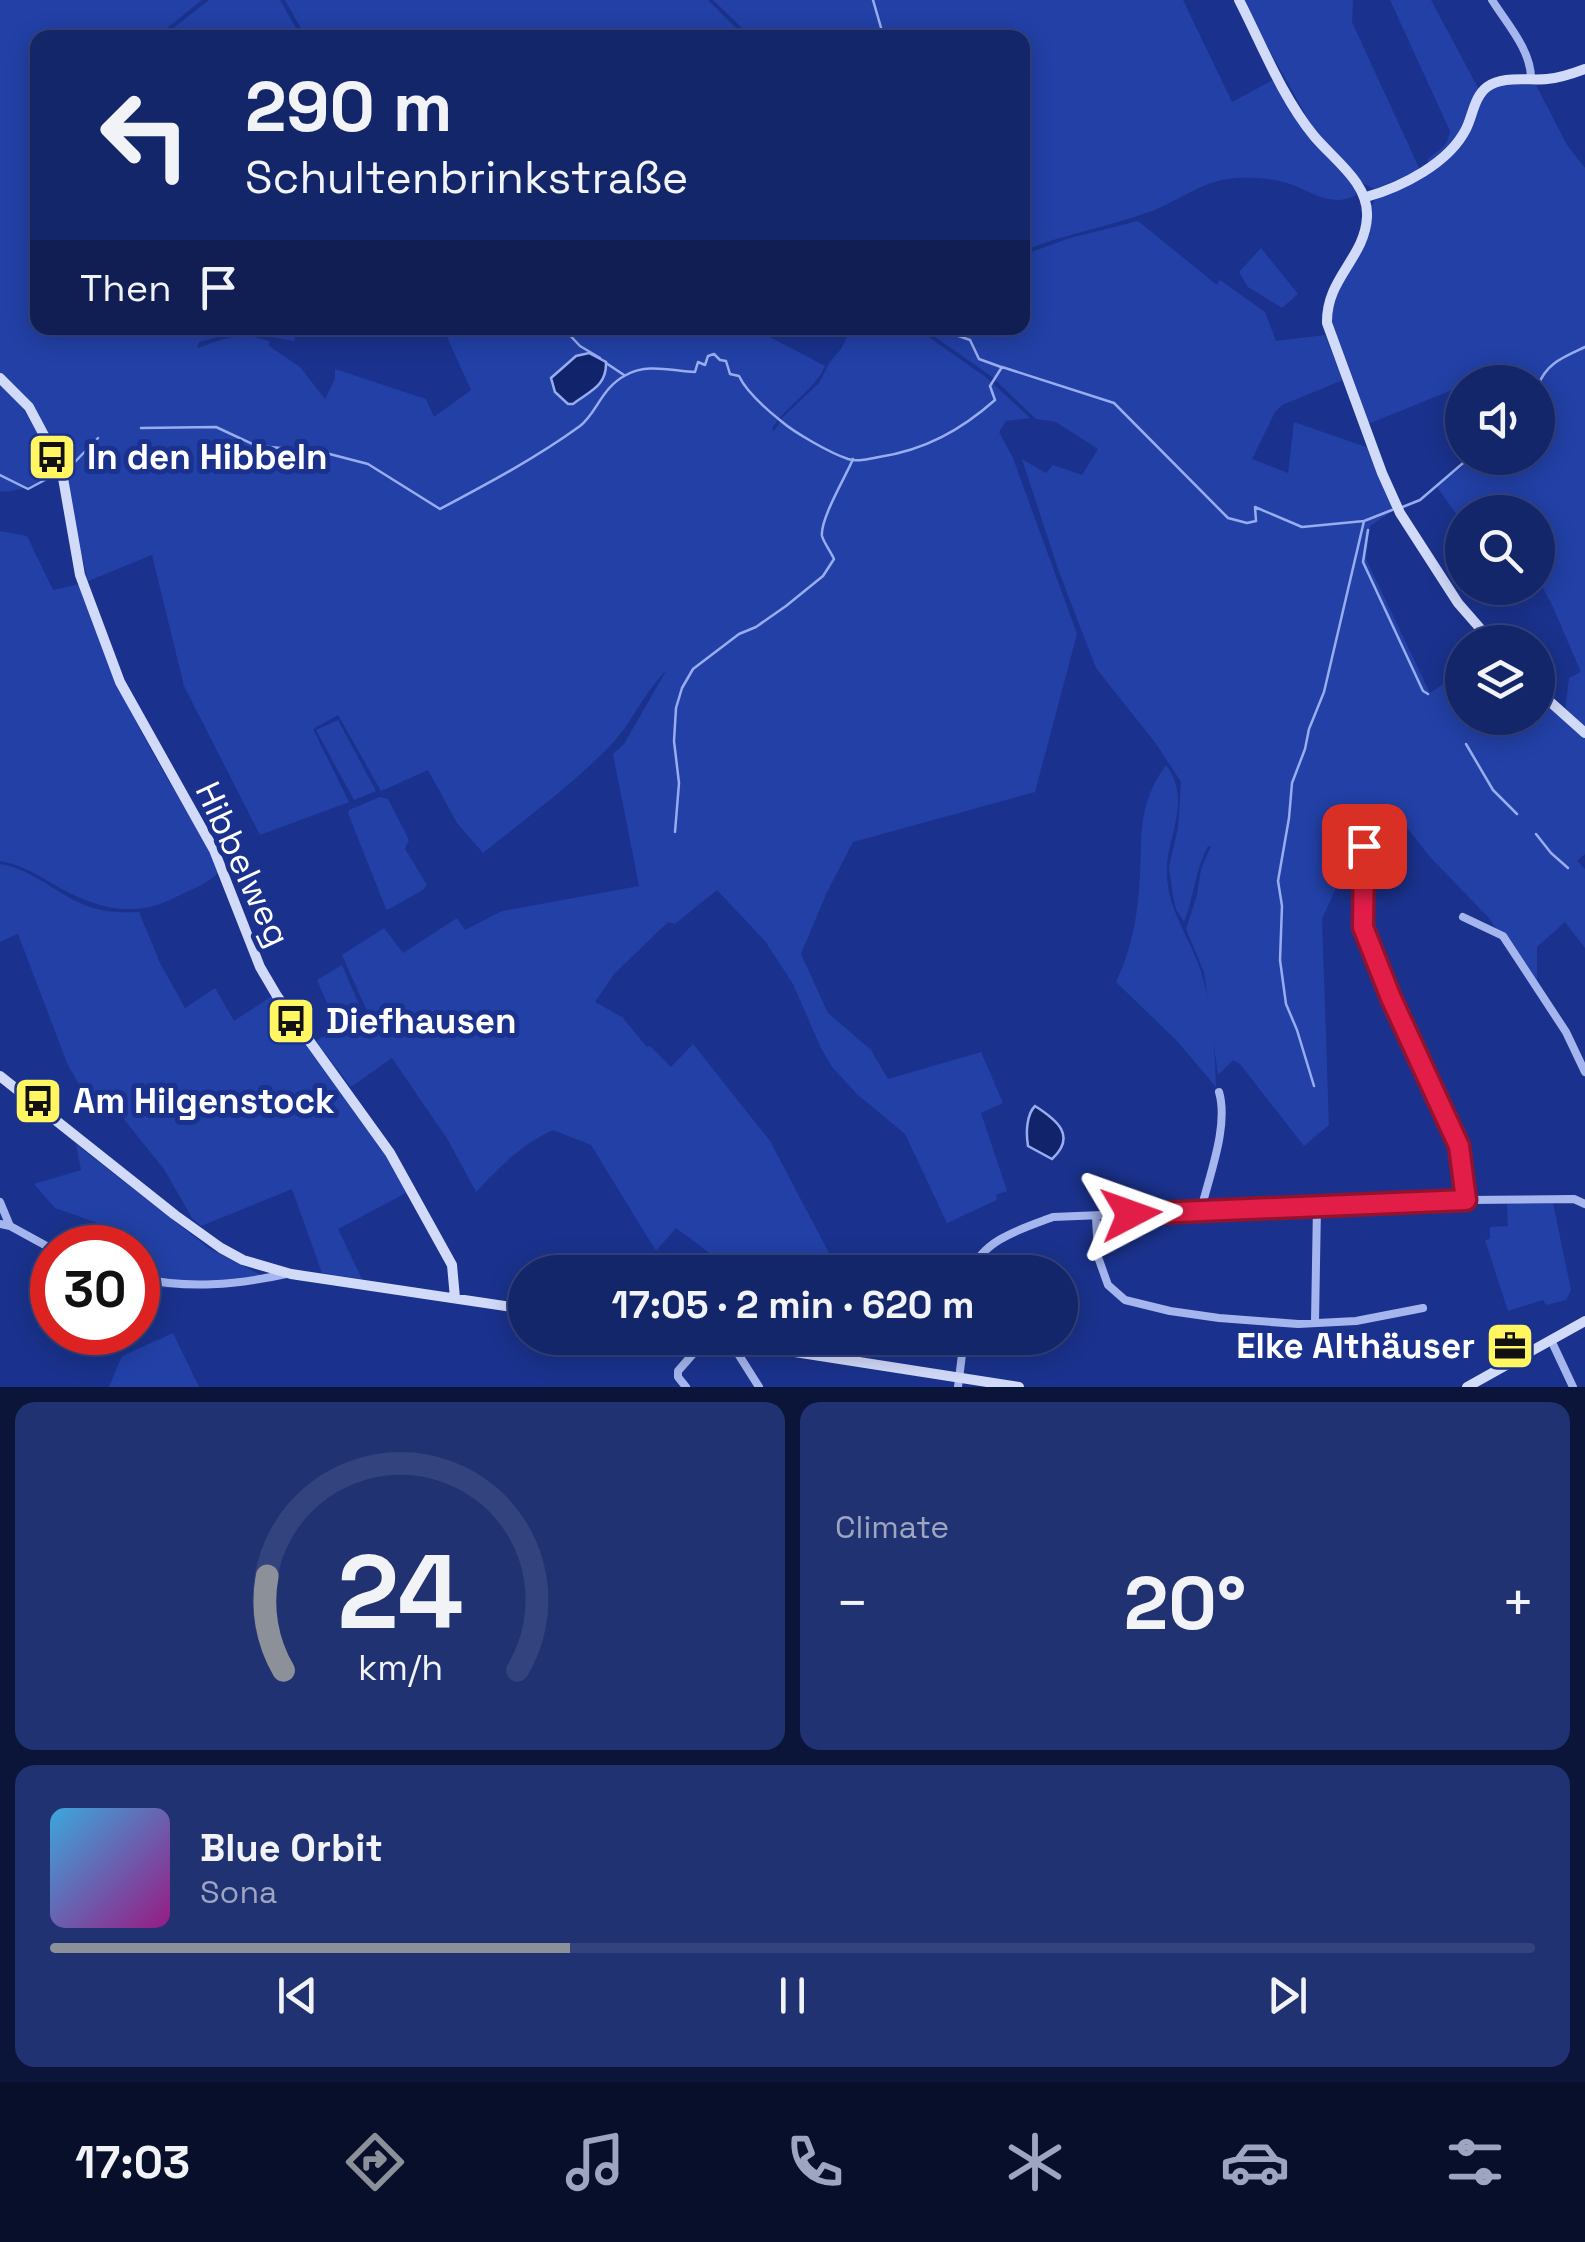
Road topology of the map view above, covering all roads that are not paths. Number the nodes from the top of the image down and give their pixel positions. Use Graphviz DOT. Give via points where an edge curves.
graph roads {
  1 [pos="1240,0"];
  2 [pos="1510,0"];
  3 [pos="1494,4"];
  4 [pos="1585,69"];
  5 [pos="1531,80"];
  6 [pos="1366,197"];
  7 [pos="0,378"];
  8 [pos="1477,625"];
  9 [pos="1555,707"];
  10 [pos="1585,734"];
  11 [pos="1364,846"];
  12 [pos="1463,917"];
  13 [pos="1585,1072"];
  14 [pos="0,1076"];
  15 [pos="1219,1092"];
  16 [pos="1466,1200"];
  17 [pos="0,1202"];
  18 [pos="1585,1204"];
  19 [pos="1317,1206"];
  20 [pos="1201,1210"];
  21 [pos="1096,1217"];
  22 [pos="5,1225"];
  23 [pos="30,1238"];
  24 [pos="979,1255"];
  25 [pos="290,1274"];
  26 [pos="160,1282"];
  27 [pos="454,1298"];
  28 [pos="508,1306"];
  29 [pos="1423,1308"];
  30 [pos="1585,1321"];
  31 [pos="1316,1322"];
  32 [pos="1550,1340"];
  33 [pos="692,1355"];
  34 [pos="739,1355"];
  35 [pos="808,1355"];
  36 [pos="962,1355"];
  37 [pos="958,1382"];
  38 [pos="686,1387"];
  39 [pos="759,1387"];
  40 [pos="1019,1387"];
  41 [pos="1467,1387"];
  42 [pos="1573,1387"];
  1 -- 6 [label="street" via="1298,113"];
  2 -- 3 [label="street"];
  3 -- 5 [label="street" via="1525,52"];
  4 -- 5 [label="street"];
  5 -- 6 [label="street" via="1485,88 1454,148 1418,176"];
  6 -- 8 [label="street" via="1366,231 1329,297 1326,323 1398,508"];
  7 -- 27 [label="street, Hibbelweg" via="30,406 58,466 80,575 120,682 214,850 247,940 265,976 390,1153 449,1258"];
  9 -- 10 [label="street"];
  11 -- 16 [label="street" via="1363,927 1459,1146"];
  12 -- 13 [label="street" via="1503,936"];
  14 -- 25 [label="street" via="221,1248"];
  15 -- 20 [label="street" via="1222,1122"];
  16 -- 18 [label="street"];
  16 -- 19 [label="street"];
  17 -- 22 [label="street"];
  19 -- 20 [label="street"];
  19 -- 31 [label="street"];
  20 -- 21 [label="street"];
  21 -- 24 [label="street" via="1052,1217"];
  21 -- 31 [label="street" via="1098,1257 1108,1285 1124,1300 1218,1318"];
  22 -- 23 [label="street"];
  25 -- 26 [label="street" via="230,1284"];
  25 -- 27 [label="street"];
  27 -- 28 [label="street"];
  29 -- 31 [label="street"];
  30 -- 32 [label="street"];
  32 -- 41 [label="street"];
  32 -- 42 [label="street"];
  33 -- 38 [label="street" via="678,1371"];
  34 -- 39 [label="street"];
  35 -- 37 [label="street"];
  36 -- 37 [label="street"];
  37 -- 40 [label="street"];
}
